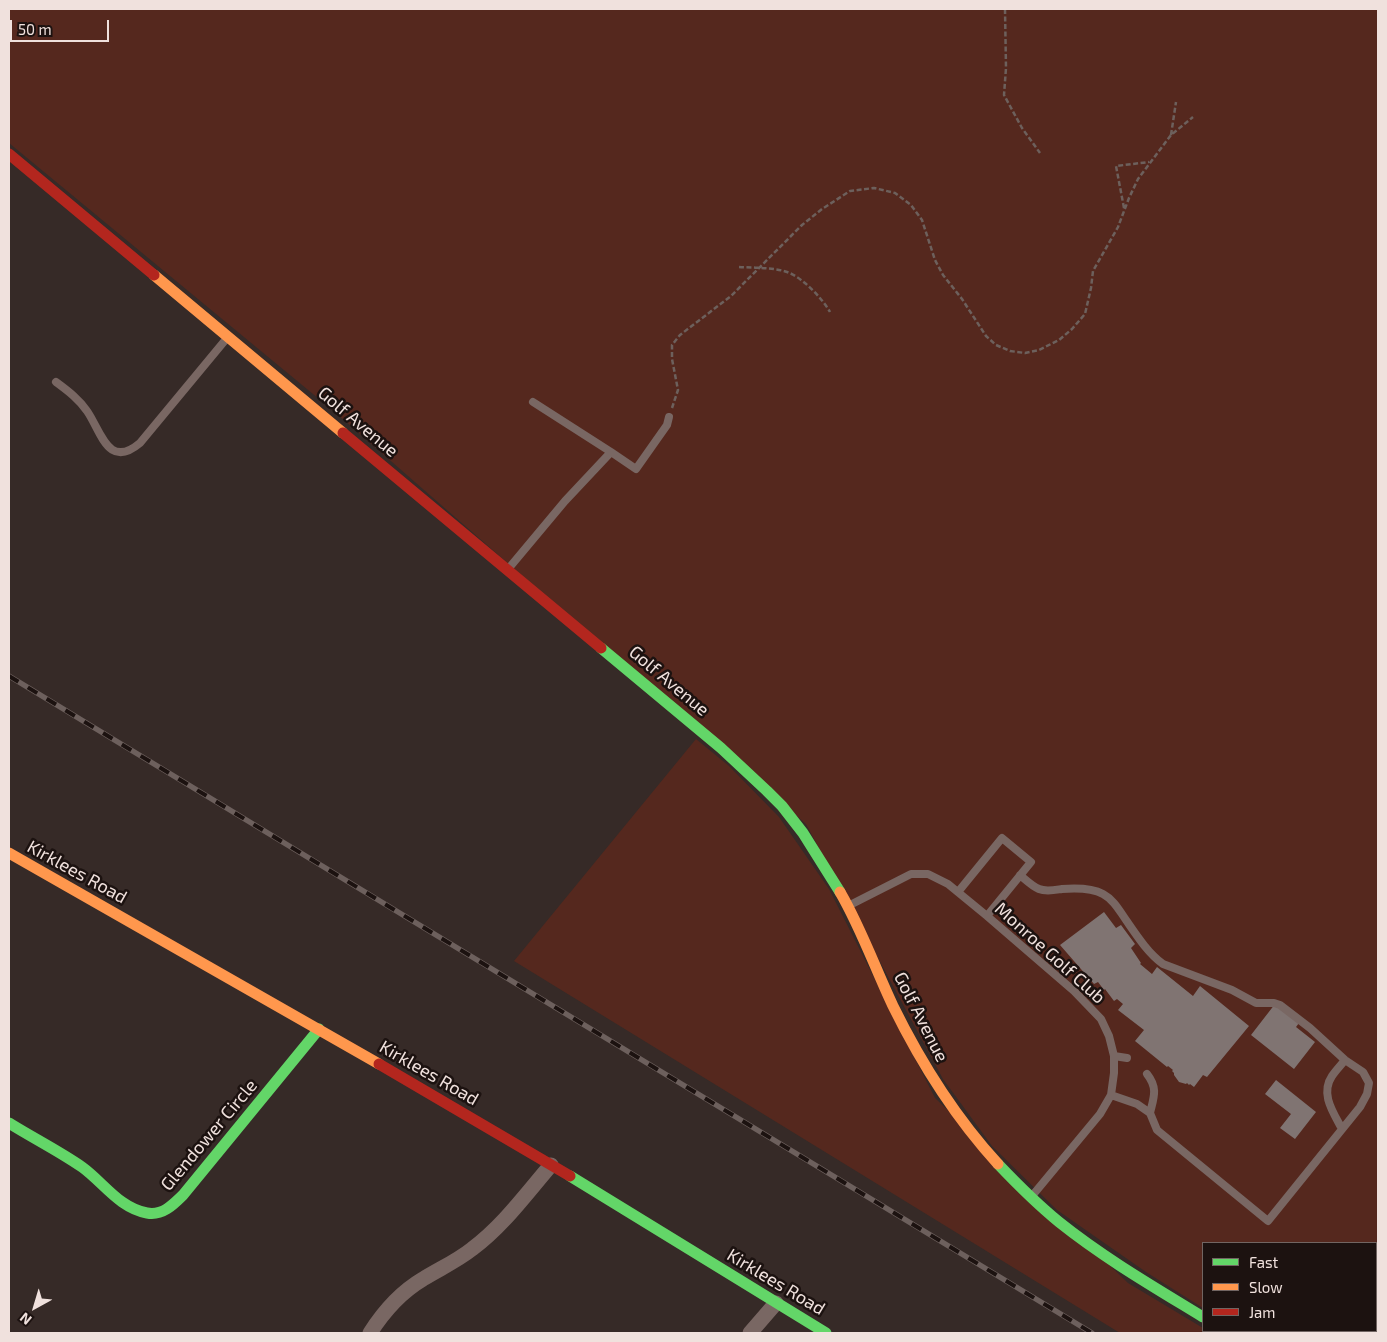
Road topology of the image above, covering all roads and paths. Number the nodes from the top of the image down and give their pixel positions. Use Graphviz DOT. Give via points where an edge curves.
graph roads {
  1 [pos="1004,9"];
  2 [pos="1176,102"];
  3 [pos="1193,117"];
  4 [pos="1171,135"];
  5 [pos="1040,153"];
  6 [pos="9,154"];
  7 [pos="1150,162"];
  8 [pos="1124,209"];
  9 [pos="740,268"];
  10 [pos="759,269"];
  11 [pos="830,312"];
  12 [pos="228,336"];
  13 [pos="56,382"];
  14 [pos="534,402"];
  15 [pos="669,417"];
  16 [pos="611,452"];
  17 [pos="508,570"];
  18 [pos="9,853"];
  19 [pos="1020,875"];
  20 [pos="958,892"];
  21 [pos="848,906"];
  22 [pos="987,916"];
  23 [pos="319,1029"];
  24 [pos="1114,1056"];
  25 [pos="1127,1058"];
  26 [pos="1345,1060"];
  27 [pos="1147,1074"];
  28 [pos="1111,1095"];
  29 [pos="1150,1112"];
  30 [pos="9,1124"];
  31 [pos="1342,1128"];
  32 [pos="551,1165"];
  33 [pos="1030,1198"];
  34 [pos="776,1303"];
  35 [pos="1202,1316"];
  36 [pos="370,1333"];
  37 [pos="750,1333"];
  38 [pos="826,1333"];
  1 -- 5 [label="path" via="1004,95"];
  2 -- 4 [label="path"];
  3 -- 4 [label="path"];
  4 -- 7 [label="path"];
  6 -- 12 [label="street, Golf Avenue"];
  7 -- 8 [label="path"];
  7 -- 8 [label="path" via="1116,166"];
  8 -- 10 [label="path" via="1118,227 1093,271 1084,314 1058,340 1025,353 996,345 986,336 943,276 922,220 912,205 895,193 874,188 850,191 802,225"];
  9 -- 10 [label="path"];
  10 -- 11 [label="path" via="789,273 820,297"];
  10 -- 15 [label="path" via="672,345 678,390"];
  12 -- 13 [label="lane" via="140,443 126,452 110,449 88,412"];
  12 -- 17 [label="street, Golf Avenue"];
  14 -- 16 [label="lane"];
  15 -- 16 [label="lane" via="667,425 636,469"];
  16 -- 17 [label="lane"];
  17 -- 21 [label="street, Golf Avenue" via="756,779 803,832"];
  18 -- 23 [label="street, Kirklees Road"];
  19 -- 20 [label="lane" via="1031,862 1002,838"];
  19 -- 22 [label="lane"];
  19 -- 26 [label="lane" via="1040,890 1092,890 1103,894 1163,964 1256,1002 1280,1005"];
  20 -- 21 [label="lane, Monroe Golf Club" via="928,874 911,874"];
  20 -- 22 [label="lane, Monroe Golf Club"];
  21 -- 33 [label="street, Golf Avenue" via="928,1071 976,1140"];
  22 -- 24 [label="lane, Monroe Golf Club" via="1074,991 1101,1019 1110,1036"];
  23 -- 30 [label="street, Glendower Circle" via="183,1195 159,1213 139,1211 125,1203 83,1168"];
  23 -- 32 [label="street, Kirklees Road"];
  24 -- 25 [label="lane"];
  24 -- 28 [label="lane, Monroe Golf Club"];
  26 -- 31 [label="lane" via="1331,1077 1326,1094"];
  26 -- 31 [label="lane" via="1363,1072 1369,1083 1360,1107"];
  27 -- 29 [label="lane" via="1154,1086"];
  28 -- 29 [label="lane"];
  28 -- 33 [label="lane, Monroe Golf Club" via="1100,1114"];
  29 -- 31 [label="lane" via="1157,1130 1268,1221"];
  32 -- 34 [label="street, Kirklees Road"];
  32 -- 36 [label="street" via="484,1240 411,1286 388,1308"];
  33 -- 35 [label="street, Golf Avenue" via="1081,1239"];
  34 -- 37 [label="street"];
  34 -- 38 [label="street, Kirklees Road"];
}
